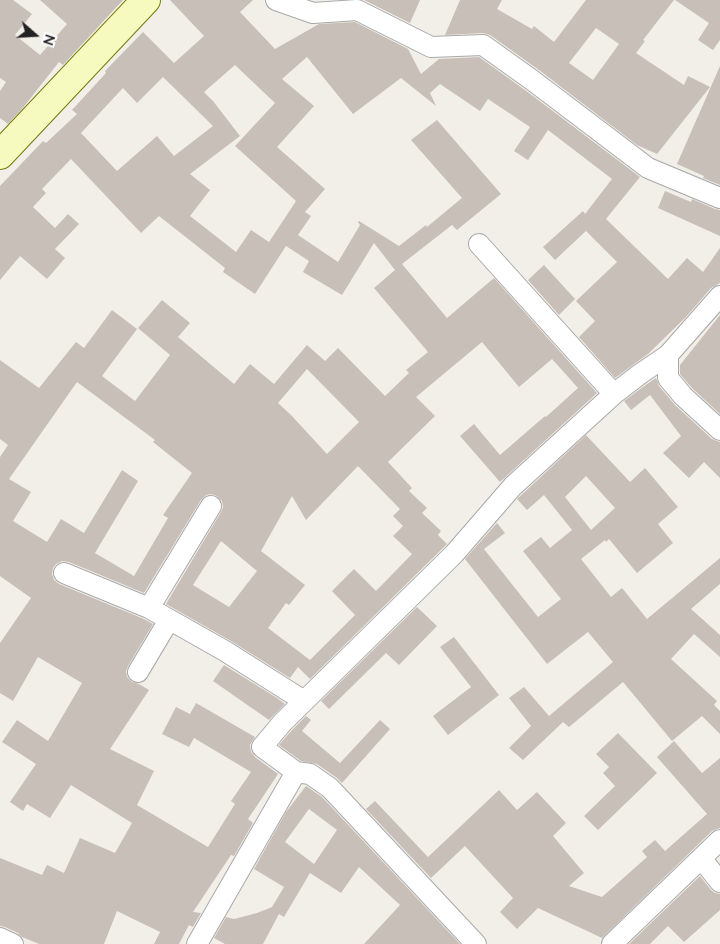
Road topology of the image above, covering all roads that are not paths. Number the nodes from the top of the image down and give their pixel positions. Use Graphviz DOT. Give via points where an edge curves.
graph roads {
  1 [pos="146,0"];
  2 [pos="276,0"];
  3 [pos="0,155"];
  4 [pos="720,198"];
  5 [pos="479,244"];
  6 [pos="720,296"];
  7 [pos="668,355"];
  8 [pos="614,394"];
  9 [pos="720,430"];
  10 [pos="211,506"];
  11 [pos="64,573"];
  12 [pos="149,608"];
  13 [pos="169,620"];
  14 [pos="138,672"];
  15 [pos="304,701"];
  16 [pos="296,772"];
  17 [pos="720,840"];
  18 [pos="701,858"];
  19 [pos="720,882"];
  20 [pos="0,938"];
  21 [pos="13,944"];
  22 [pos="197,944"];
  23 [pos="476,944"];
  24 [pos="612,944"];
  1 -- 3 [label="street"];
  2 -- 4 [label="street" via="313,14 358,10 431,47 482,45 648,168"];
  5 -- 8 [label="street"];
  6 -- 7 [label="street"];
  7 -- 8 [label="street"];
  7 -- 9 [label="street" via="668,378 682,396"];
  8 -- 15 [label="street" via="513,486 454,554"];
  10 -- 12 [label="street"];
  11 -- 12 [label="street"];
  12 -- 13 [label="street"];
  13 -- 14 [label="street"];
  13 -- 15 [label="street"];
  15 -- 16 [label="street" via="262,747"];
  16 -- 22 [label="street"];
  16 -- 23 [label="street" via="310,774 330,788"];
  17 -- 18 [label="street"];
  18 -- 19 [label="street"];
  18 -- 24 [label="street"];
  20 -- 21 [label="street"];
}
